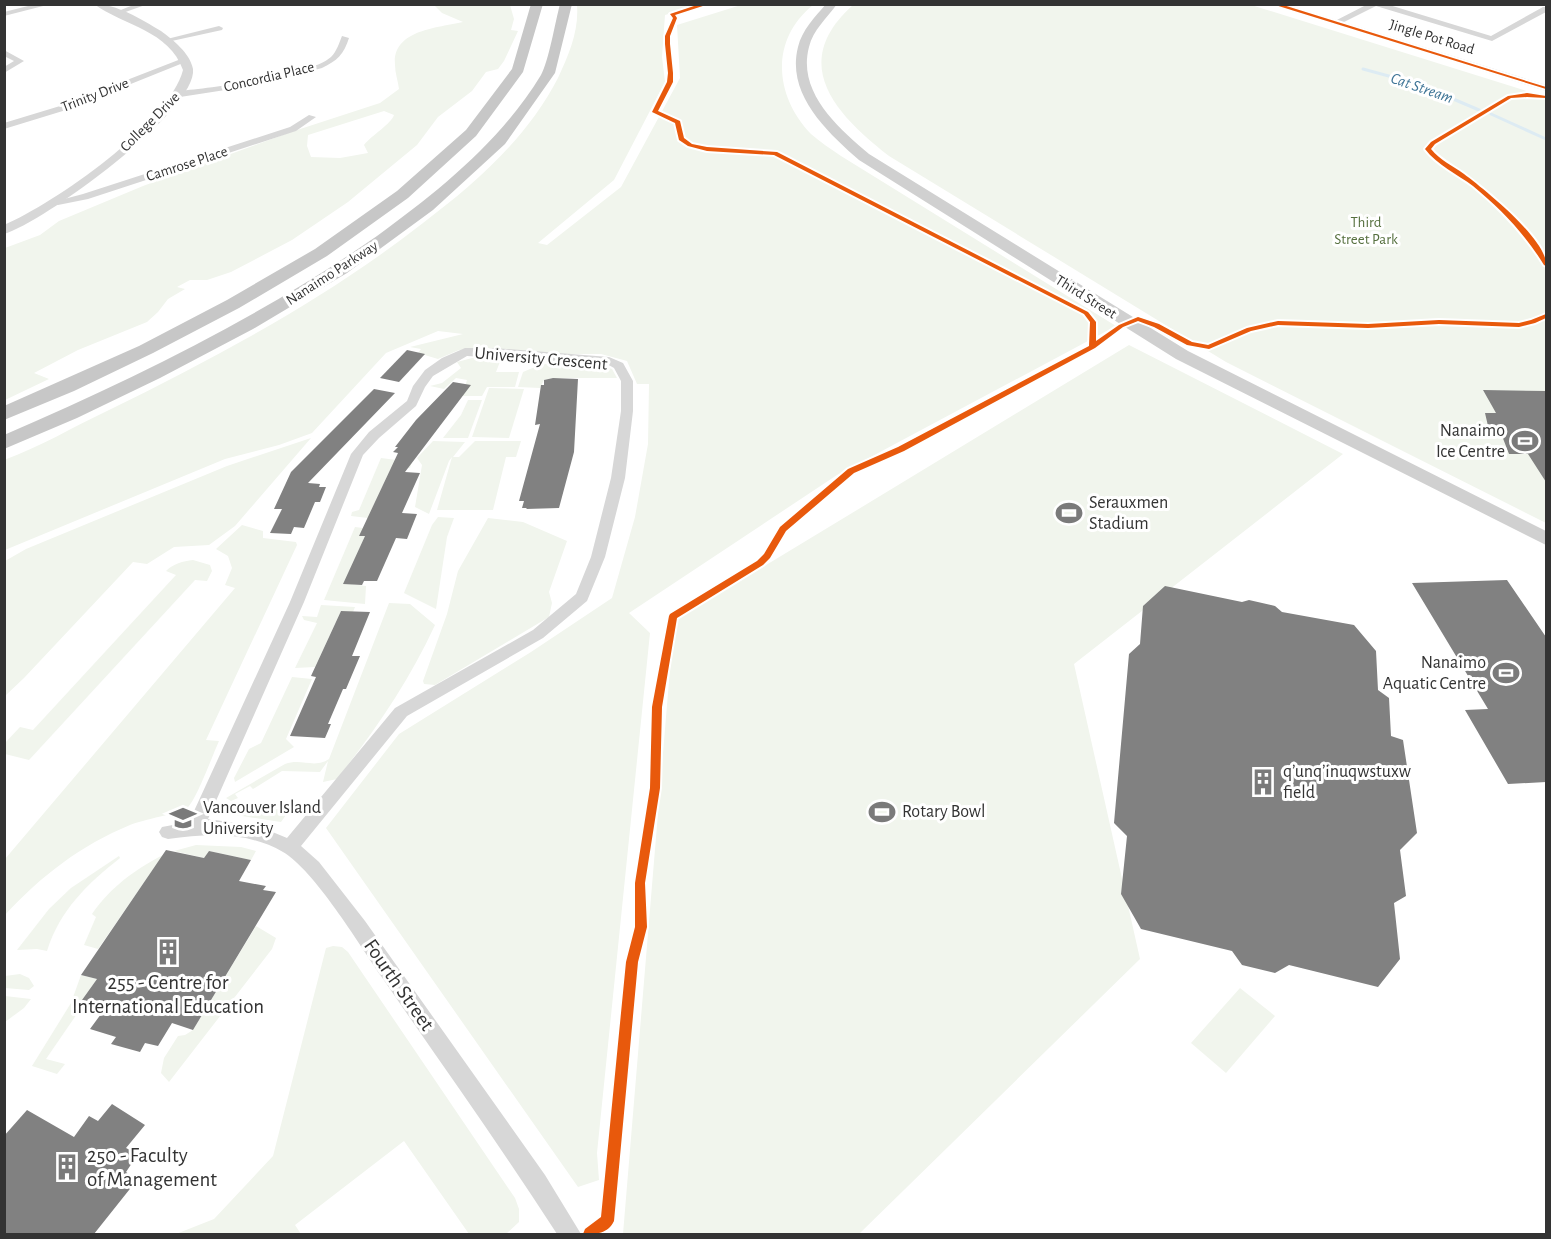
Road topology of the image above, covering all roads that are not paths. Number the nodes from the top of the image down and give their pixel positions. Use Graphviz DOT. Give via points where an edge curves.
graph roads {
  1 [pos="48,4"];
  2 [pos="98,4"];
  3 [pos="145,4"];
  4 [pos="537,4"];
  5 [pos="566,4"];
  6 [pos="832,4"];
  7 [pos="1274,4"];
  8 [pos="1375,4"];
  9 [pos="1546,9"];
  10 [pos="117,13"];
  11 [pos="4,14"];
  12 [pos="1335,23"];
  13 [pos="219,27"];
  14 [pos="345,38"];
  15 [pos="167,40"];
  16 [pos="4,52"];
  17 [pos="184,61"];
  18 [pos="4,71"];
  19 [pos="1546,88"];
  20 [pos="180,94"];
  21 [pos="312,117"];
  22 [pos="4,126"];
  23 [pos="57,202"];
  24 [pos="4,230"];
  25 [pos="4,414"];
  26 [pos="4,443"];
  27 [pos="1546,539"];
  28 [pos="195,828"];
  29 [pos="168,832"];
  30 [pos="290,847"];
  31 [pos="570,1234"];
  1 -- 11 [label="street"];
  2 -- 10 [label="street"];
  3 -- 10 [label="street"];
  4 -- 25 [label="highway, Nanaimo Parkway" via="527,51 497,102 448,156 394,201 319,254 242,299 136,355"];
  5 -- 26 [label="highway, Nanaimo Parkway" via="558,51 527,106 480,160 409,221 328,277 233,333 129,387"];
  6 -- 27 [label="main road, Third Street" via="806,37 802,76 810,100 823,119 864,157 1182,355"];
  7 -- 12 [label="street, Jingle Pot Road"];
  8 -- 9 [label="street" via="1492,39"];
  8 -- 12 [label="street"];
  10 -- 15 [label="street"];
  12 -- 19 [label="street, Jingle Pot Road"];
  13 -- 15 [label="street"];
  14 -- 20 [label="street, Concordia Place" via="337,56 316,68"];
  15 -- 17 [label="street"];
  16 -- 18 [label="street" via="20,61"];
  17 -- 20 [label="street, College Drive" via="188,73"];
  17 -- 22 [label="street, Trinity Drive" via="63,108"];
  20 -- 23 [label="street, College Drive" via="128,146"];
  21 -- 23 [label="street, Camrose Place" via="293,129 85,197"];
  23 -- 24 [label="street, College Drive"];
  28 -- 29 [label="street, Fourth Street"];
  28 -- 30 [label="street, Fourth Street" via="242,829 272,837"];
  28 -- 30 [label="street, University Crescent" via="297,602 357,454 412,403 429,373 465,352 480,351 597,359 619,366 627,381 627,411 618,478 598,557 582,597 537,634 401,712"];
  30 -- 31 [label="street, Fourth Street" via="313,867 358,927"];
}
